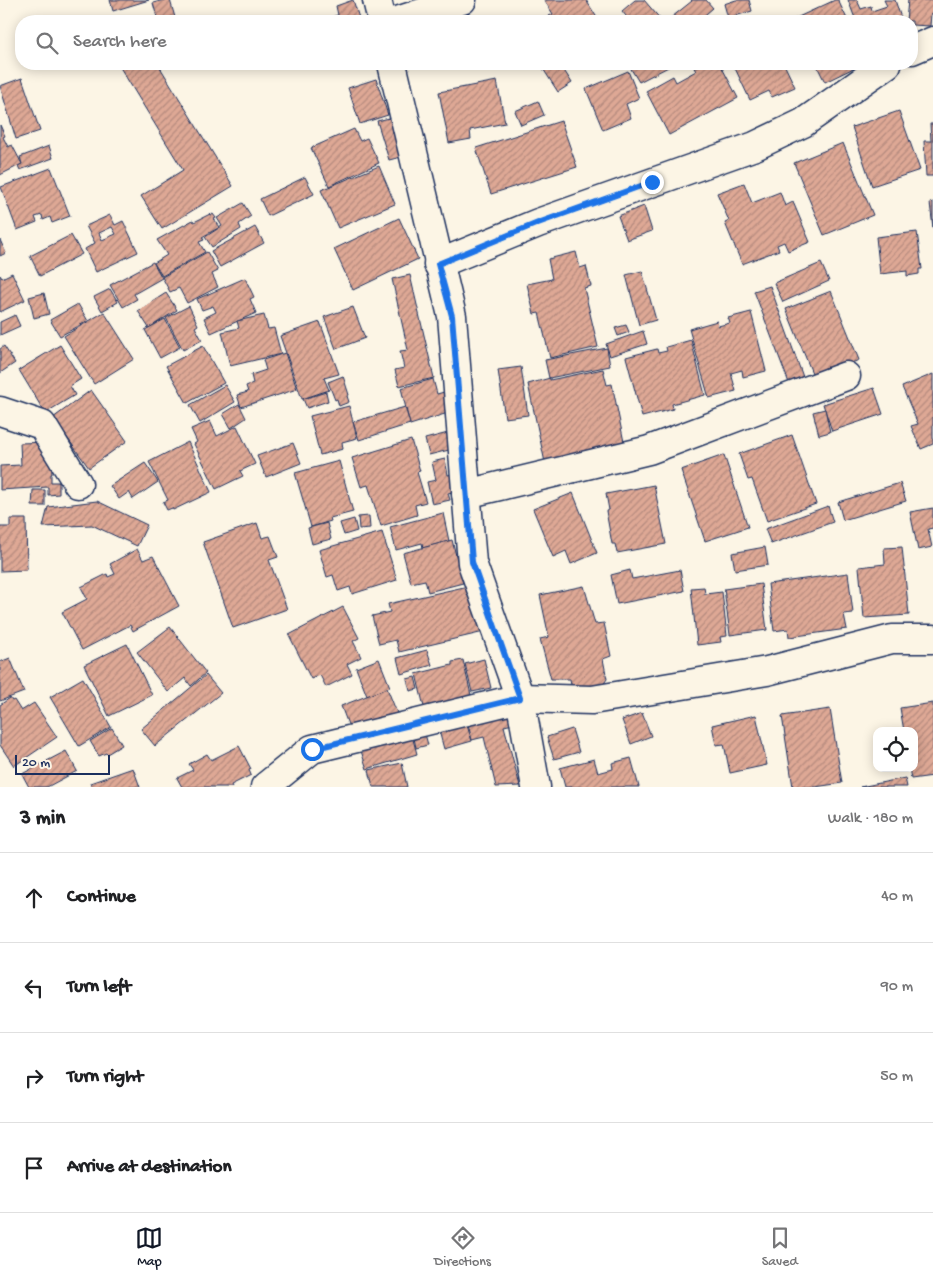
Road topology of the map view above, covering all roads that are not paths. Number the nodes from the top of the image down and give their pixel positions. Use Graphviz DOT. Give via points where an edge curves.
graph roads {
  1 [pos="377,0"];
  2 [pos="462,0"];
  3 [pos="381,15"];
  4 [pos="416,15"];
  5 [pos="933,42"];
  6 [pos="918,48"];
  7 [pos="393,70"];
  8 [pos="878,70"];
  9 [pos="438,264"];
  10 [pos="846,376"];
  11 [pos="0,411"];
  12 [pos="78,484"];
  13 [pos="466,494"];
  14 [pos="933,639"];
  15 [pos="520,698"];
  16 [pos="265,787"];
  17 [pos="536,787"];
  1 -- 3 [label="street"];
  2 -- 4 [label="street"];
  5 -- 6 [label="street"];
  7 -- 9 [label="street"];
  8 -- 9 [label="street" via="803,123 755,146 538,223"];
  9 -- 13 [label="street" via="452,316"];
  10 -- 13 [label="street" via="649,450"];
  11 -- 12 [label="street" via="42,425"];
  13 -- 15 [label="street" via="472,562"];
  14 -- 15 [label="street" via="892,638 768,671 592,700"];
  15 -- 16 [label="street" via="312,749"];
  15 -- 17 [label="street"];
}
